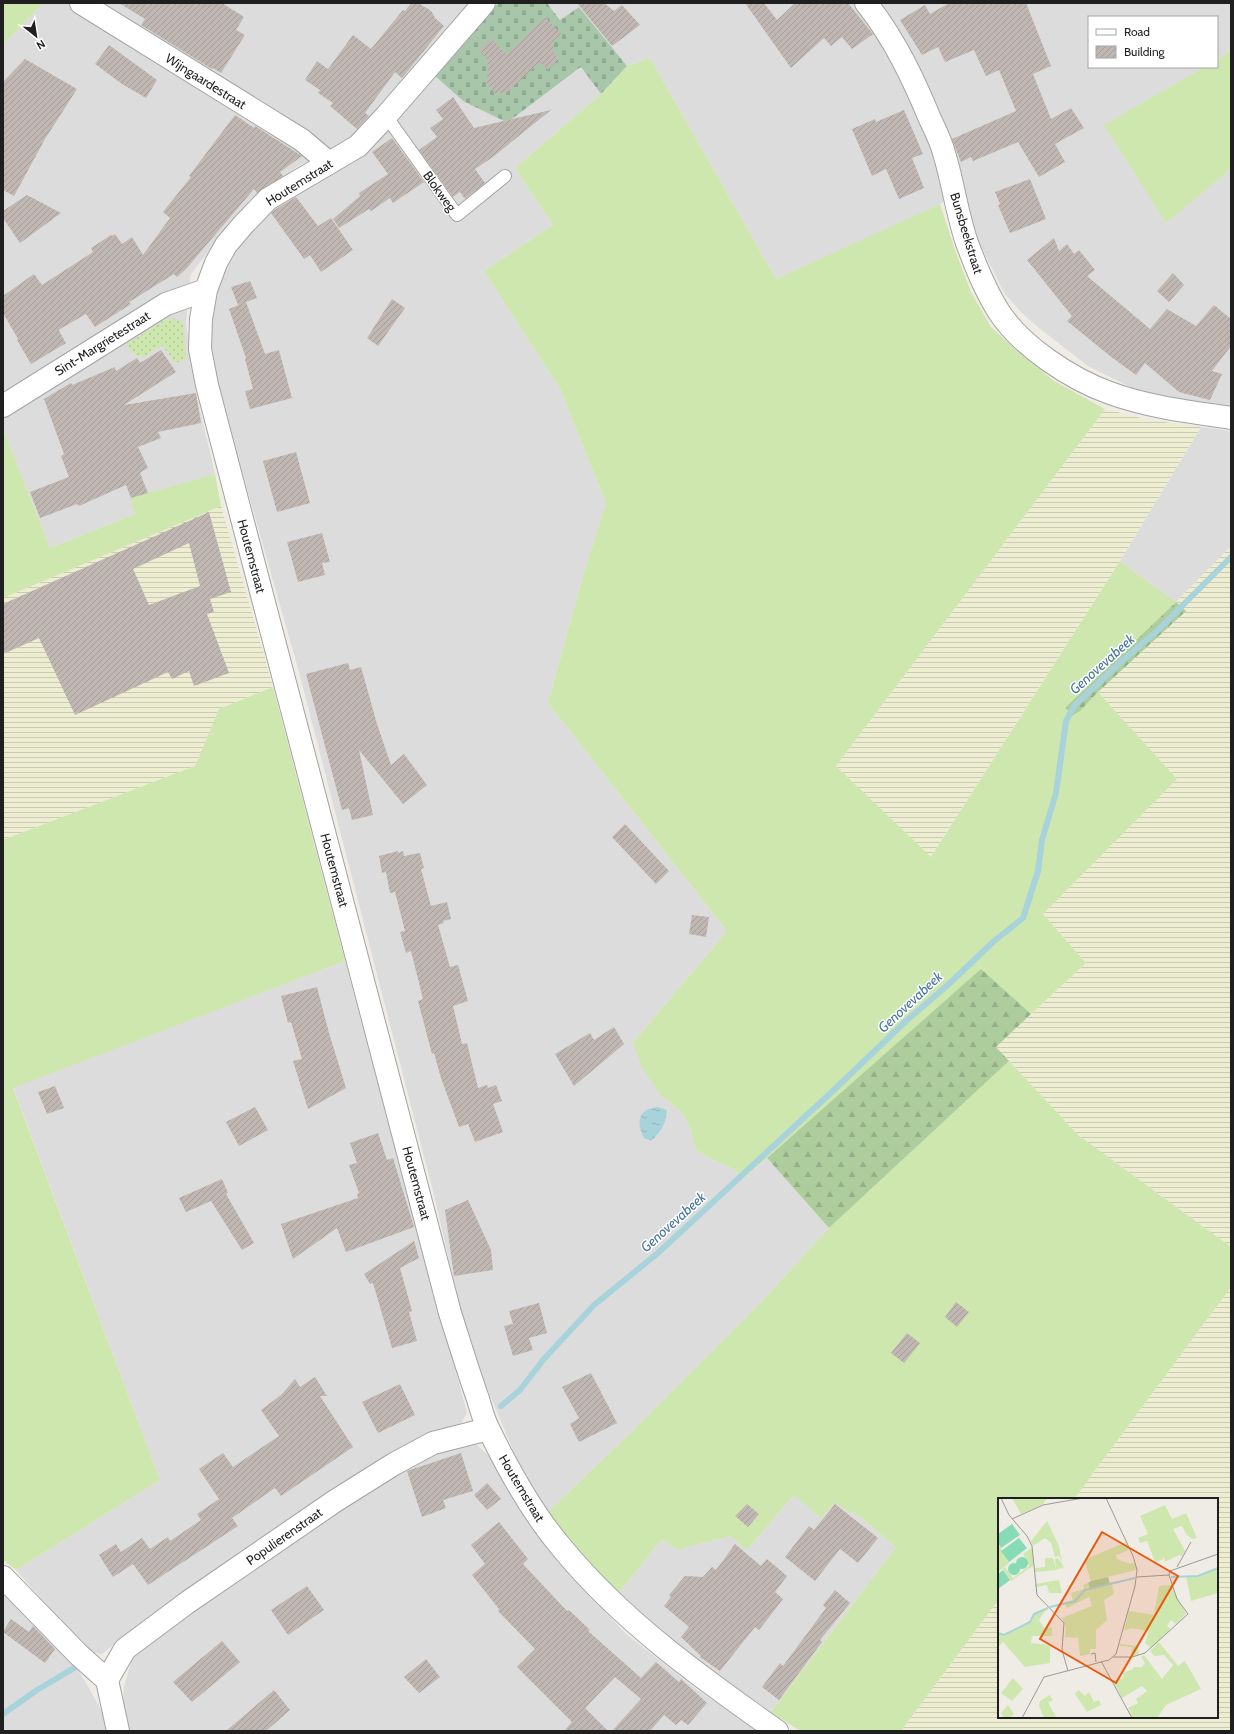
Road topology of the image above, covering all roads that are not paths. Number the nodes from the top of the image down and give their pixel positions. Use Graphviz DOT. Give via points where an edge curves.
graph roads {
  1 [pos="81,3"];
  2 [pos="484,3"];
  3 [pos="866,3"];
  4 [pos="386,116"];
  5 [pos="329,164"];
  6 [pos="505,176"];
  7 [pos="206,290"];
  8 [pos="3,406"];
  9 [pos="1231,418"];
  10 [pos="488,1429"];
  11 [pos="3,1577"];
  12 [pos="107,1680"];
  13 [pos="118,1731"];
  14 [pos="777,1731"];
  1 -- 5 [label="street, Wijngaardestraat" via="302,140"];
  2 -- 4 [label="street, Houtemstraat"];
  3 -- 9 [label="street, Bunsbeekstraat" via="904,60 922,98 944,152 967,242 982,283 1000,313 1018,334 1047,359 1078,379 1109,393 1140,402"];
  4 -- 5 [label="street, Houtemstraat" via="358,146"];
  4 -- 6 [label="lane, Blokweg" via="457,215"];
  5 -- 7 [label="street, Houtemstraat" via="268,199 223,251"];
  7 -- 8 [label="street, Sint-Margrietestraat" via="166,304"];
  7 -- 10 [label="street, Houtemstraat" via="200,319 200,350 207,385 450,1313"];
  10 -- 12 [label="street, Populierenstraat" via="433,1443 335,1501 125,1648"];
  10 -- 14 [label="street, Houtemstraat" via="540,1520 595,1584 634,1623 675,1657"];
  11 -- 12 [label="street"];
  12 -- 13 [label="street"];
}
